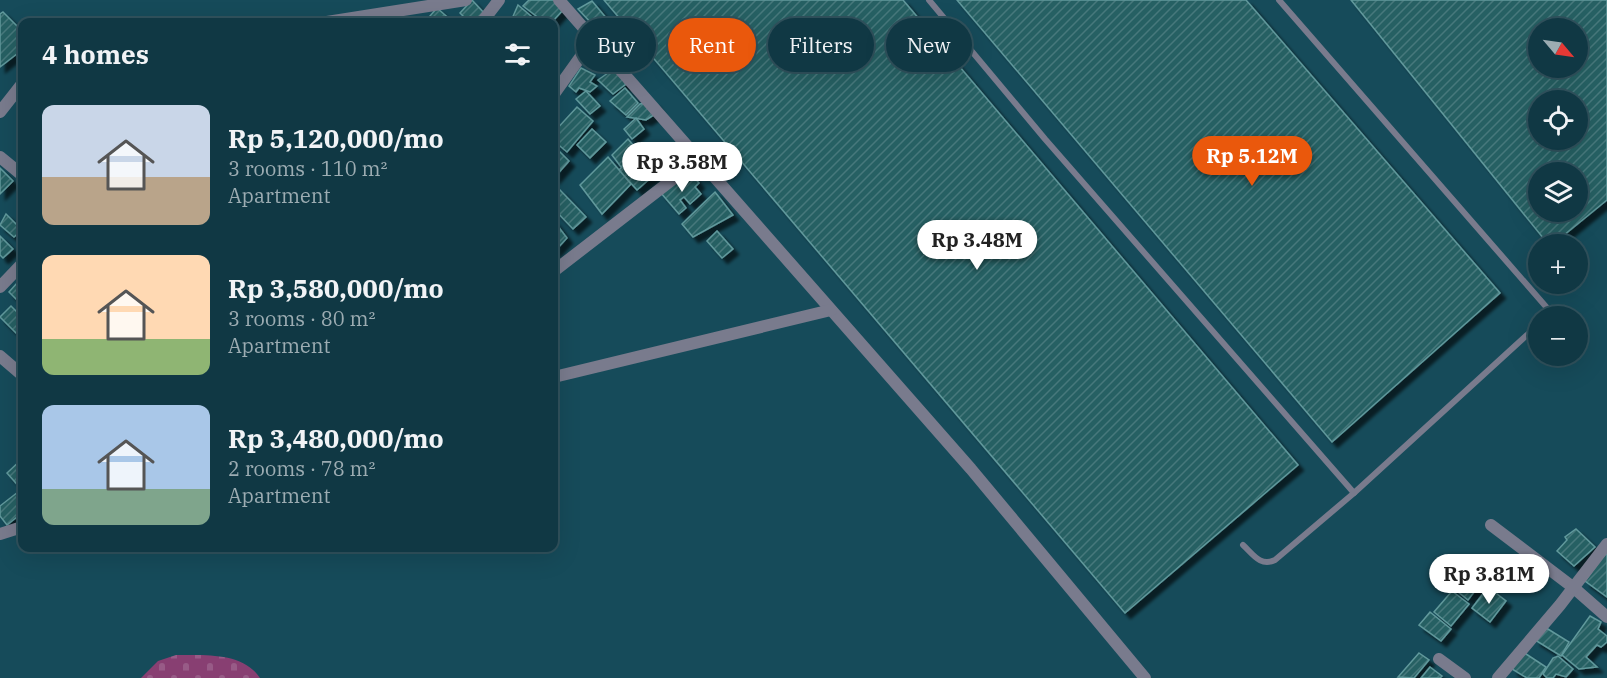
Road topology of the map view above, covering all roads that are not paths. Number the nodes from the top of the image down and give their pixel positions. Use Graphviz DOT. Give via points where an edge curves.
graph roads {
  1 [pos="466,0"];
  2 [pos="499,0"];
  3 [pos="559,0"];
  4 [pos="929,0"];
  5 [pos="1279,0"];
  6 [pos="398,4"];
  7 [pos="343,18"];
  8 [pos="485,18"];
  9 [pos="576,18"];
  10 [pos="576,63"];
  11 [pos="624,72"];
  12 [pos="18,87"];
  13 [pos="558,88"];
  14 [pos="4,96"];
  15 [pos="0,112"];
  16 [pos="0,157"];
  17 [pos="699,159"];
  18 [pos="18,172"];
  19 [pos="18,268"];
  20 [pos="558,268"];
  21 [pos="0,287"];
  22 [pos="1545,306"];
  23 [pos="831,310"];
  24 [pos="1528,334"];
  25 [pos="2,361"];
  26 [pos="18,372"];
  27 [pos="558,376"];
  28 [pos="1354,493"];
  29 [pos="1491,525"];
  30 [pos="18,528"];
  31 [pos="0,534"];
  32 [pos="1607,544"];
  33 [pos="1243,545"];
  34 [pos="1574,588"];
  35 [pos="1607,617"];
  36 [pos="1439,659"];
  37 [pos="1145,678"];
  38 [pos="1465,678"];
  39 [pos="1498,678"];
  1 -- 6 [label="street"];
  2 -- 8 [label="street"];
  3 -- 9 [label="street"];
  4 -- 28 [label="lane"];
  5 -- 22 [label="lane"];
  6 -- 7 [label="street"];
  10 -- 13 [label="street"];
  11 -- 17 [label="street"];
  12 -- 14 [label="street"];
  14 -- 15 [label="street"];
  16 -- 18 [label="street"];
  17 -- 20 [label="street"];
  17 -- 23 [label="street"];
  19 -- 21 [label="street"];
  23 -- 27 [label="street"];
  23 -- 37 [label="street" via="971,469"];
  24 -- 28 [label="lane"];
  25 -- 26 [label="street"];
  28 -- 33 [label="lane" via="1271,562 1260,562"];
  29 -- 34 [label="street"];
  30 -- 31 [label="street"];
  32 -- 34 [label="street"];
  34 -- 35 [label="street"];
  34 -- 39 [label="street"];
  36 -- 38 [label="street"];
}
